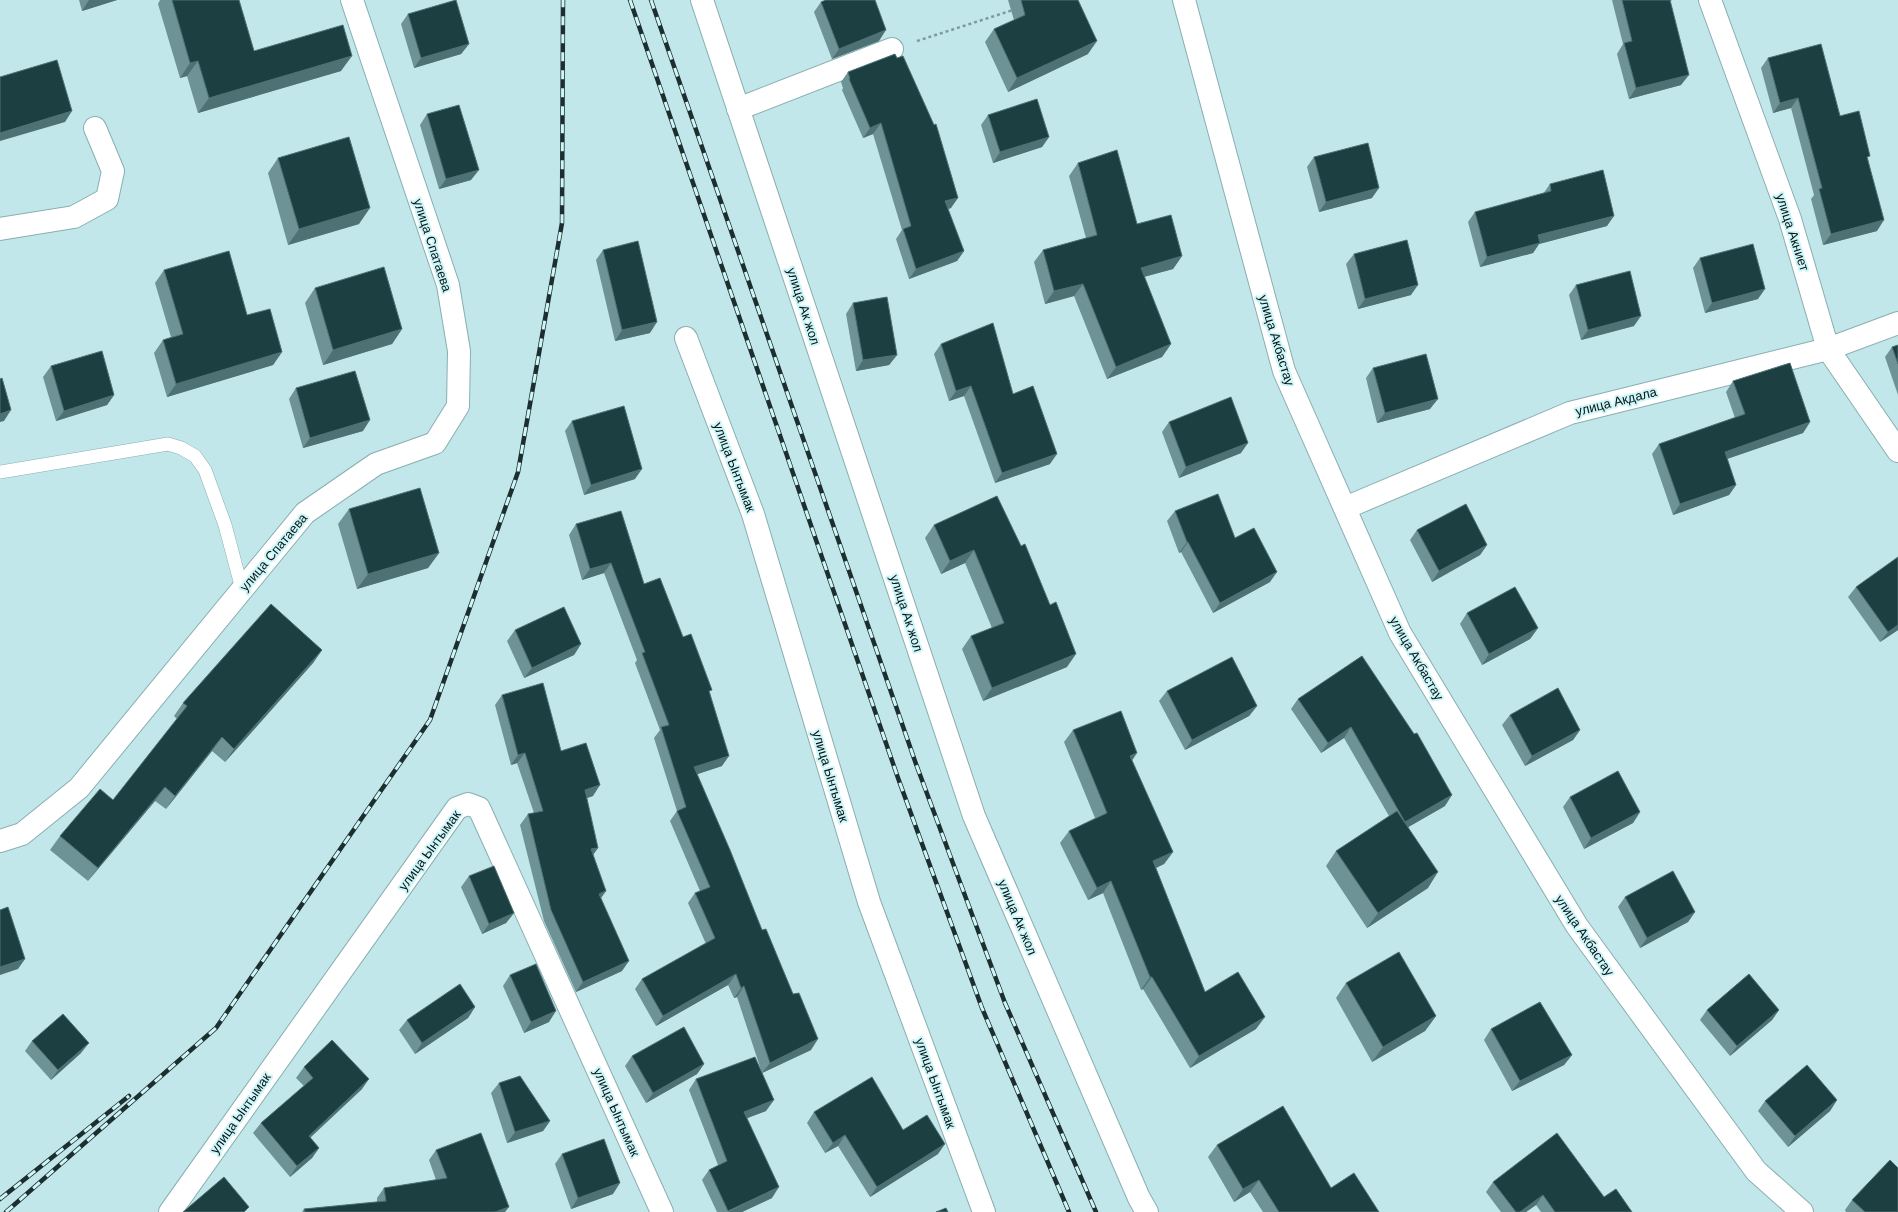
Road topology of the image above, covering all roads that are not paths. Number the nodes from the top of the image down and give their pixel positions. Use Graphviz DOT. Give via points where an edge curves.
graph roads {
  1 [pos="352,0"];
  2 [pos="702,0"];
  3 [pos="1184,0"];
  4 [pos="1710,0"];
  5 [pos="892,49"];
  6 [pos="738,109"];
  7 [pos="95,128"];
  8 [pos="0,229"];
  9 [pos="1898,323"];
  10 [pos="686,338"];
  11 [pos="1828,349"];
  12 [pos="1898,451"];
  13 [pos="0,472"];
  14 [pos="1345,508"];
  15 [pos="242,589"];
  16 [pos="0,841"];
  17 [pos="170,1212"];
  18 [pos="662,1212"];
  19 [pos="984,1212"];
  20 [pos="1147,1212"];
  21 [pos="1802,1212"];
  1 -- 15 [label="street, улица Спатаева" via="448,285 459,351 458,406 435,443 376,464 305,513"];
  2 -- 6 [label="street, улица Ак жол"];
  3 -- 14 [label="street, улица Акбастау" via="1284,371"];
  4 -- 11 [label="street, улица Акниет" via="1790,220"];
  5 -- 6 [label="street"];
  6 -- 20 [label="street, улица Ак жол" via="974,816"];
  7 -- 8 [label="street" via="112,171 107,199 74,217"];
  9 -- 11 [label="street, улица Акдала"];
  10 -- 19 [label="street, улица Ынтымак" via="753,514 869,902"];
  11 -- 12 [label="street, улица Акниет"];
  11 -- 14 [label="street, улица Акдала" via="1570,413"];
  13 -- 15 [label="lane" via="168,444 181,448 195,456 205,470 225,525"];
  14 -- 21 [label="street, улица Акбастау" via="1400,633 1577,926 1756,1171"];
  15 -- 16 [label="street, улица Спатаева" via="79,788 22,834"];
  17 -- 18 [label="street, улица Ынтымак" via="457,808 468,804 479,808"];
}
